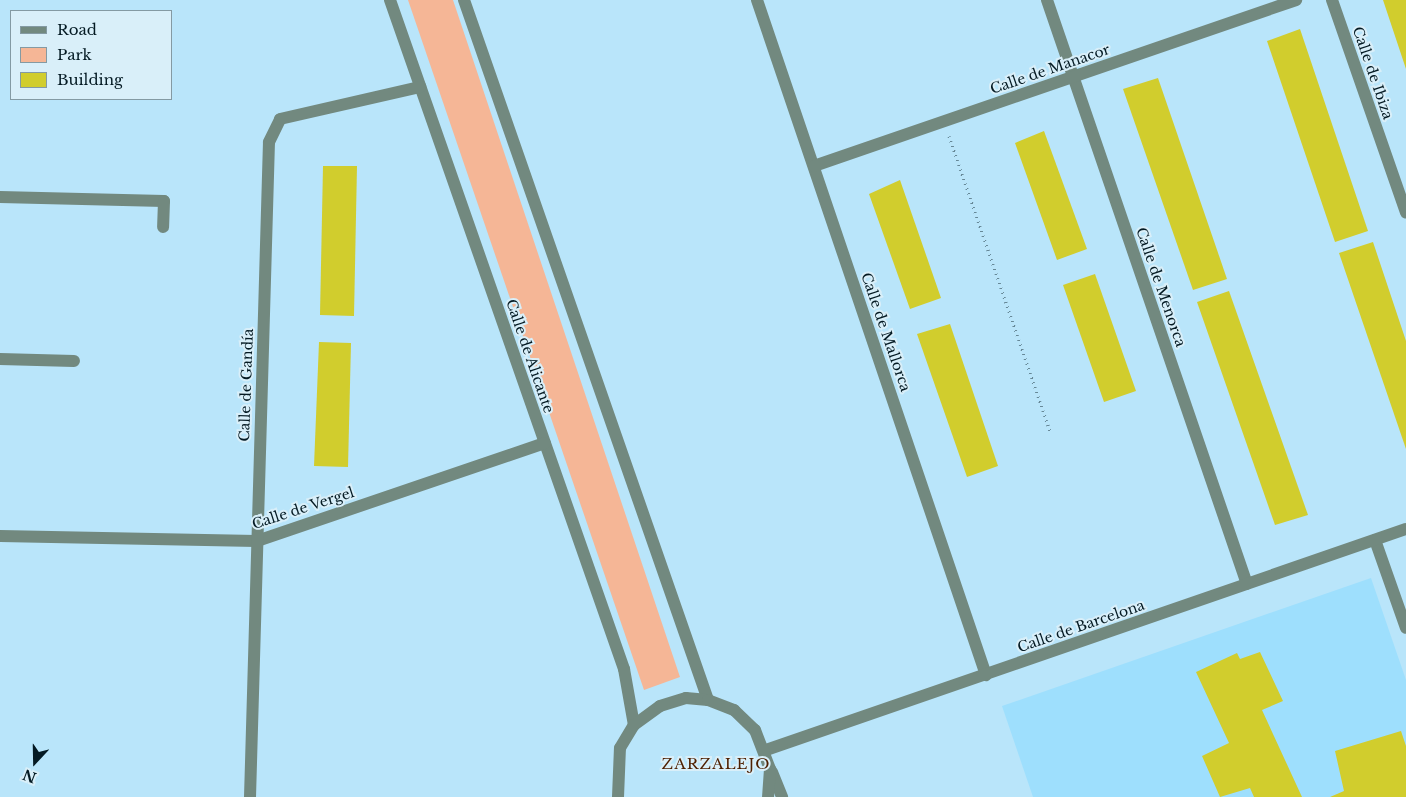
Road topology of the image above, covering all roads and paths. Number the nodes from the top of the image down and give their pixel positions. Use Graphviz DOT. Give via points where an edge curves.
graph roads {
  1 [pos="390,0"];
  2 [pos="464,0"];
  3 [pos="757,0"];
  4 [pos="1047,0"];
  5 [pos="1296,0"];
  6 [pos="1332,0"];
  7 [pos="1074,77"];
  8 [pos="420,87"];
  9 [pos="944,121"];
  10 [pos="814,166"];
  11 [pos="0,197"];
  12 [pos="1406,213"];
  13 [pos="163,227"];
  14 [pos="0,359"];
  15 [pos="74,361"];
  16 [pos="1050,431"];
  17 [pos="545,443"];
  18 [pos="1406,530"];
  19 [pos="0,536"];
  20 [pos="1375,540"];
  21 [pos="256,541"];
  22 [pos="1247,584"];
  23 [pos="1406,628"];
  24 [pos="986,675"];
  25 [pos="708,700"];
  26 [pos="634,725"];
  27 [pos="766,750"];
  28 [pos="770,769"];
  29 [pos="250,797"];
  30 [pos="618,797"];
  31 [pos="768,797"];
  32 [pos="782,797"];
  1 -- 8 [label="street, Calle de Alicante"];
  2 -- 25 [label="street"];
  3 -- 10 [label="street, Calle de Mallorca"];
  4 -- 7 [label="street, Calle de Menorca"];
  5 -- 7 [label="street, Calle de Manacor"];
  6 -- 12 [label="street, Calle de Ibiza"];
  7 -- 9 [label="street, Calle de Manacor"];
  7 -- 22 [label="street, Calle de Menorca"];
  8 -- 17 [label="street, Calle de Alicante"];
  8 -- 21 [label="street, Calle de Gandía" via="280,119 269,142"];
  9 -- 10 [label="street, Calle de Manacor"];
  9 -- 16 [label="path"];
  10 -- 24 [label="street, Calle de Mallorca"];
  11 -- 13 [label="street" via="164,202"];
  14 -- 15 [label="street"];
  17 -- 21 [label="street, Calle de Vergel"];
  17 -- 26 [label="street, Calle de Alicante" via="624,669"];
  18 -- 20 [label="street, Calle de Barcelona"];
  19 -- 21 [label="street, Calle de Vergel"];
  20 -- 22 [label="street, Calle de Barcelona"];
  20 -- 23 [label="street"];
  21 -- 29 [label="street, Calle de Gandía"];
  22 -- 24 [label="street, Calle de Barcelona"];
  24 -- 27 [label="street, Calle de Barcelona"];
  25 -- 26 [label="street" via="686,698 660,706"];
  25 -- 27 [label="street" via="734,710 755,730"];
  26 -- 30 [label="street" via="620,748"];
  27 -- 28 [label="street"];
  28 -- 31 [label="street"];
  28 -- 32 [label="street"];
}
